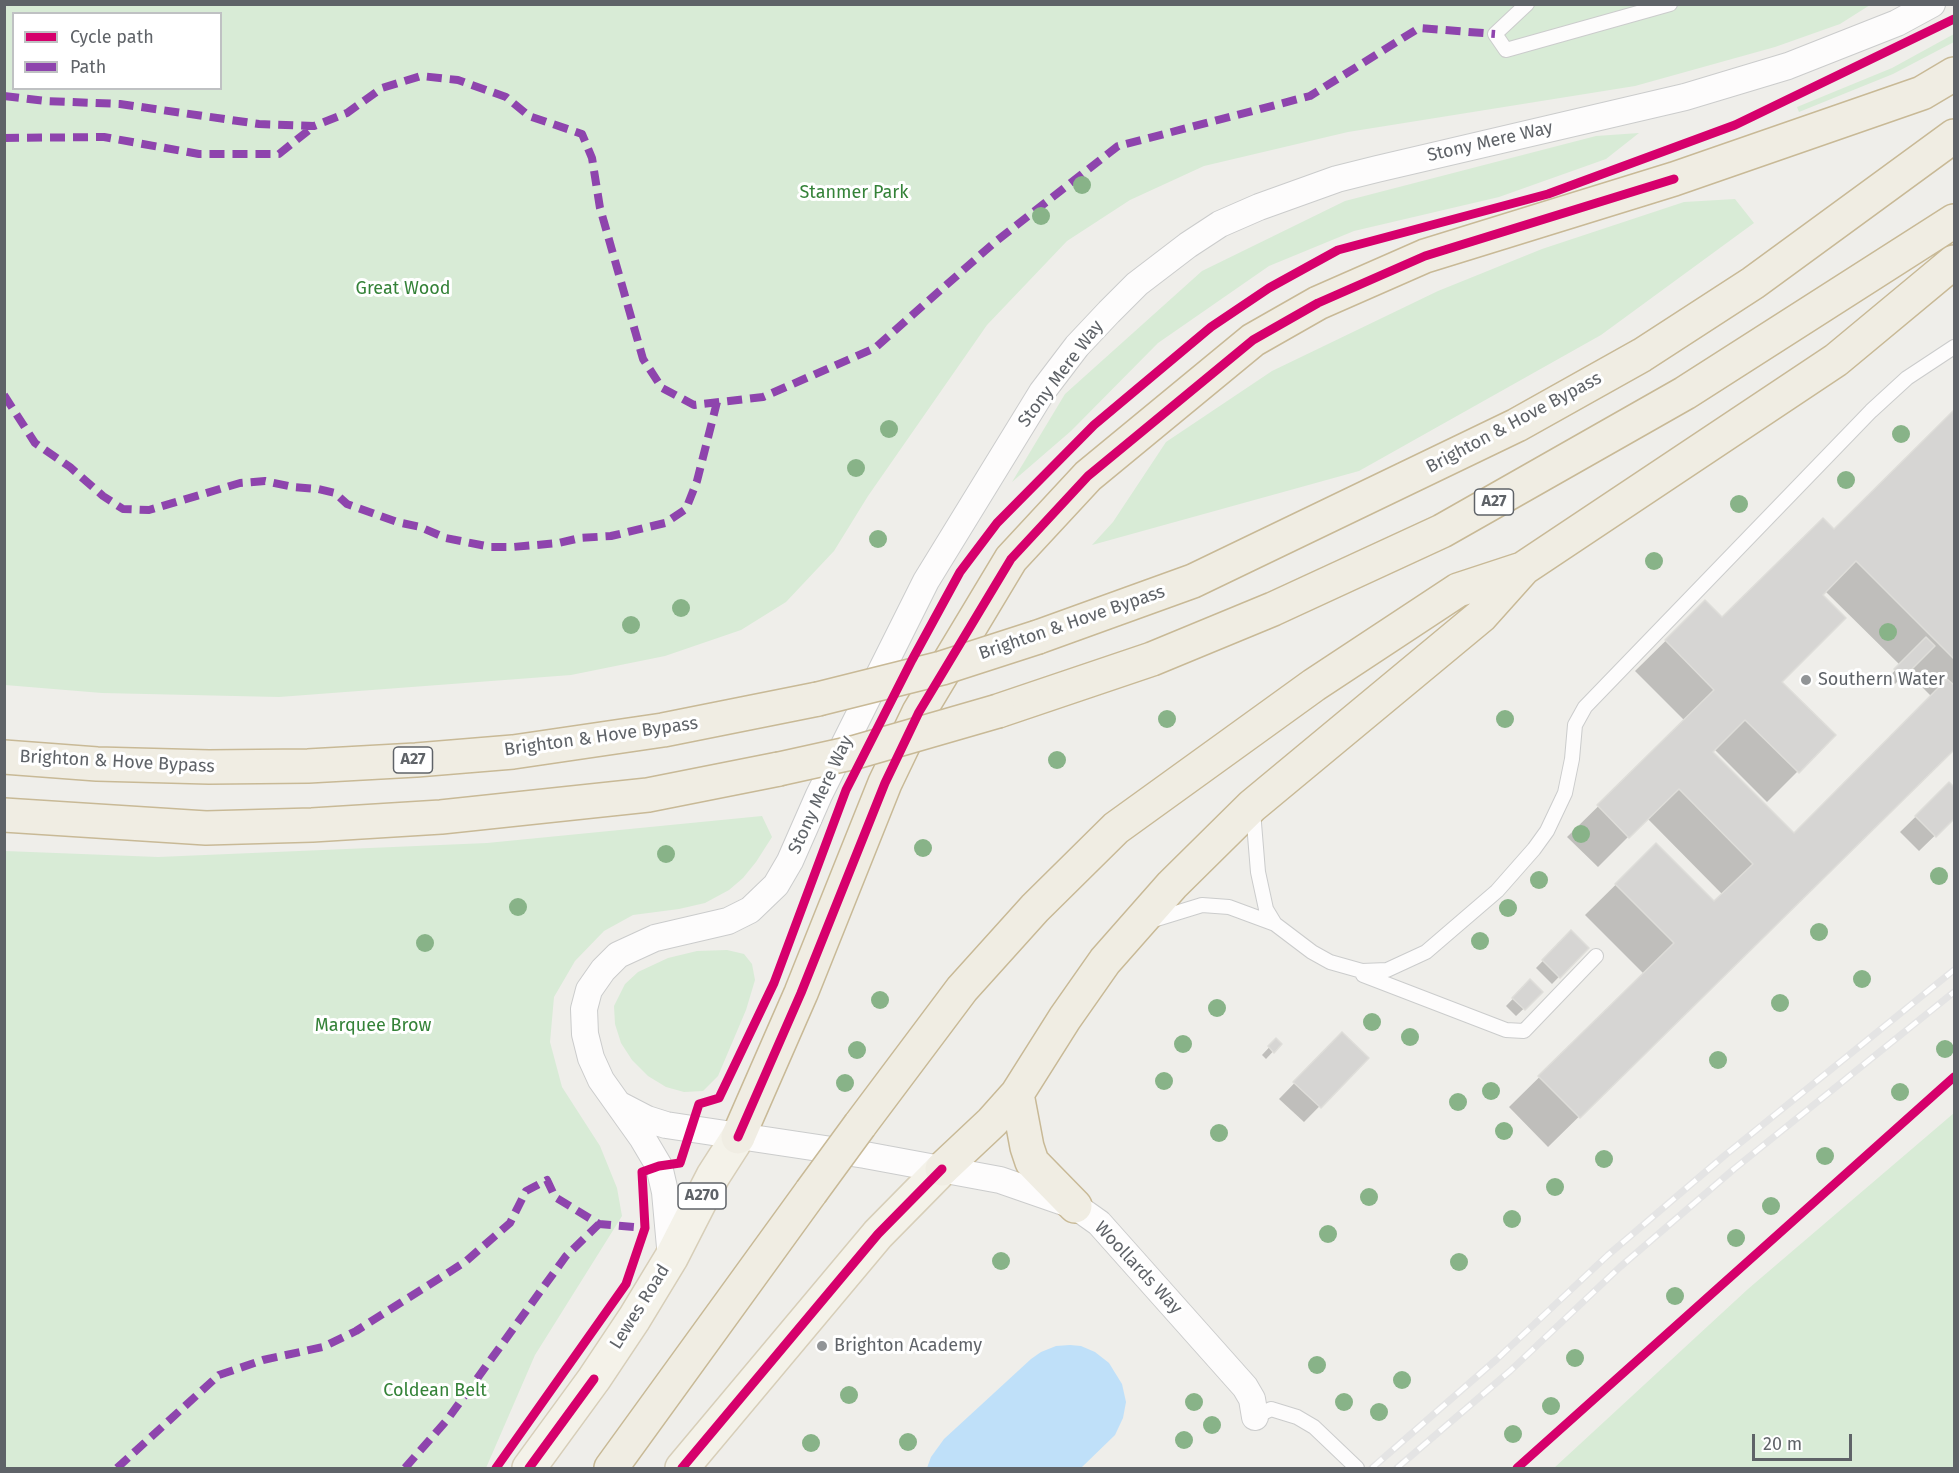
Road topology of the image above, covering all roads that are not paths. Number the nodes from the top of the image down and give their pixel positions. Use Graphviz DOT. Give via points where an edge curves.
graph roads {
  1 [pos="1527,4"];
  2 [pos="1670,4"];
  3 [pos="1932,4"];
  4 [pos="1954,74"];
  5 [pos="1954,136"];
  6 [pos="1954,221"];
  7 [pos="1954,262"];
  8 [pos="1954,347"];
  9 [pos="1524,568"];
  10 [pos="4,757"];
  11 [pos="1252,806"];
  12 [pos="4,815"];
  13 [pos="1275,924"];
  14 [pos="1136,926"];
  15 [pos="1596,956"];
  16 [pos="1347,969"];
  17 [pos="1017,1094"];
  18 [pos="619,1105"];
  19 [pos="738,1137"];
  20 [pos="942,1169"];
  21 [pos="1075,1206"];
  22 [pos="670,1258"];
  23 [pos="1255,1417"];
  24 [pos="529,1468"];
  25 [pos="611,1468"];
  26 [pos="682,1468"];
  27 [pos="1357,1468"];
  1 -- 2 [label="lane" via="1495,34 1506,50"];
  3 -- 18 [label="street, Stony Mere Way" via="1897,23 1788,66 1685,98 1337,179 1220,225 1137,284 1077,346 1042,392 926,581 776,885 750,910 728,921 655,938 618,955 590,990 584,1009 591,1058"];
  4 -- 19 [label="highway" via="1922,93 1674,179 1425,256 1318,303 1253,340 1088,476 1011,559 920,712 885,783"];
  5 -- 10 [label="highway, Brighton & Hove Bypass / A27, bridge" via="1744,289 1642,355 1517,425 1193,581 942,668 818,699 653,732 513,752 416,760 209,767"];
  6 -- 12 [label="highway, A27, bridge" via="1685,393 1442,531 1273,609 1152,659 998,711 779,770 624,798 441,817 206,828"];
  7 -- 9 [label="highway" via="1836,360"];
  8 -- 16 [label="lane" via="1907,378 1871,411 1585,707 1575,725 1569,778 1558,810 1534,849 1497,891 1426,952 1387,970"];
  9 -- 11 [label="highway" via="1481,616"];
  9 -- 25 [label="highway, bridge" via="1458,590 1314,685 1116,828 1035,908 962,989"];
  11 -- 13 [label="lane" via="1258,872 1266,909"];
  11 -- 14 [label="highway"];
  13 -- 14 [label="lane" via="1229,907 1202,905"];
  13 -- 16 [label="lane" via="1312,952"];
  14 -- 17 [label="highway" via="1078,999"];
  15 -- 16 [label="lane" via="1524,1031 1506,1030"];
  17 -- 20 [label="highway"];
  17 -- 21 [label="highway" via="1032,1162"];
  18 -- 19 [label="street, Stony Mere Way" via="666,1125"];
  18 -- 22 [label="street, Stony Mere Way" via="658,1166 665,1192"];
  19 -- 20 [label="street, Stony Mere Way"];
  19 -- 22 [label="main road, Lewes Road / A270"];
  20 -- 21 [label="street, Woollards Way" via="999,1180"];
  20 -- 26 [label="main road" via="878,1234"];
  21 -- 23 [label="street, Woollards Way" via="1099,1223 1245,1387"];
  22 -- 24 [label="main road, Lewes Road / A270" via="594,1379"];
  23 -- 27 [label="lane" via="1272,1409 1297,1417 1314,1427"];
}
